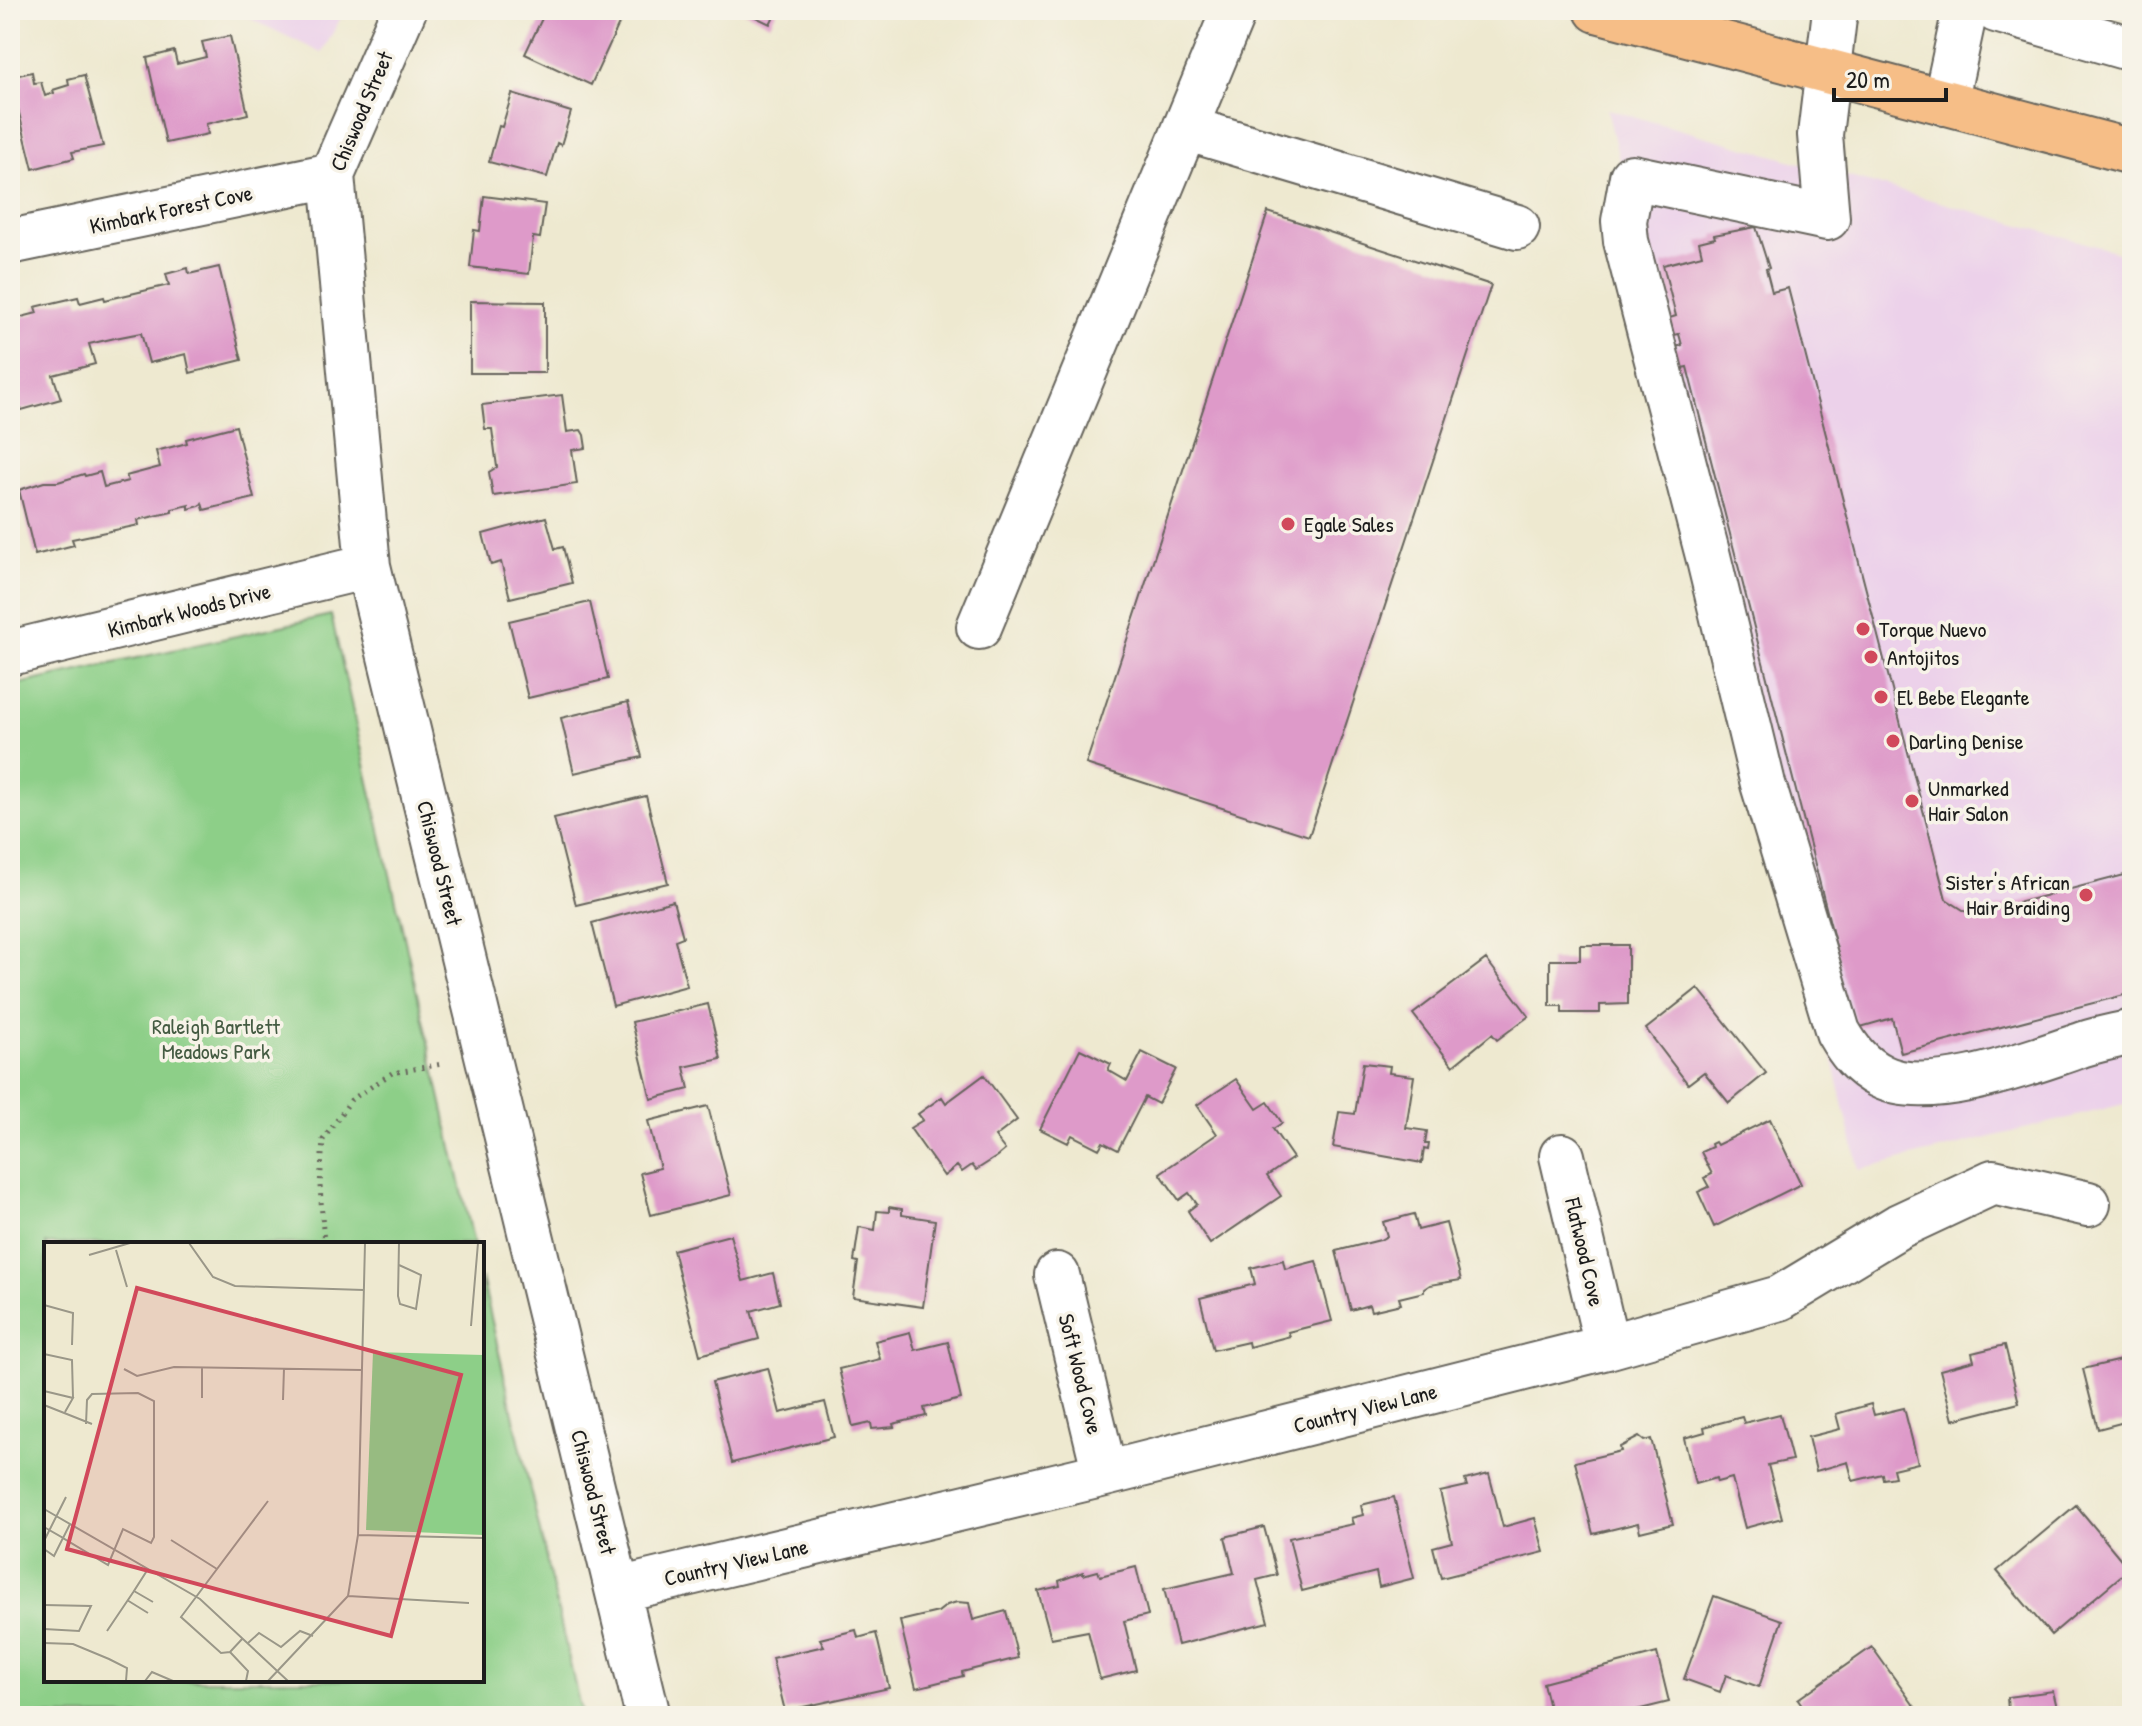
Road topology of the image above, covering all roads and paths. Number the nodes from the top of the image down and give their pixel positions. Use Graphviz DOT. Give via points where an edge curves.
graph roads {
  1 [pos="404,10"];
  2 [pos="1234,10"];
  3 [pos="1835,10"];
  4 [pos="1965,10"];
  5 [pos="1996,10"];
  6 [pos="1603,11"];
  7 [pos="2132,49"];
  8 [pos="1828,71"];
  9 [pos="1945,103"];
  10 [pos="1185,128"];
  11 [pos="2132,152"];
  12 [pos="332,175"];
  13 [pos="1517,227"];
  14 [pos="10,242"];
  15 [pos="368,566"];
  16 [pos="979,627"];
  17 [pos="10,653"];
  18 [pos="2132,1032"];
  19 [pos="442,1064"];
  20 [pos="1562,1156"];
  21 [pos="2088,1204"];
  22 [pos="324,1242"];
  23 [pos="1057,1275"];
  24 [pos="1607,1347"];
  25 [pos="1105,1474"];
  26 [pos="618,1590"];
  27 [pos="648,1716"];
  1 -- 12 [label="street, Chiswood Street"];
  2 -- 10 [label="street"];
  3 -- 8 [label="street"];
  4 -- 9 [label="street"];
  5 -- 7 [label="street"];
  6 -- 8 [label="main road"];
  8 -- 9 [label="main road"];
  8 -- 18 [label="street" via="1820,135 1827,218 1632,177 1624,221 1763,784 1838,1032 1850,1055 1882,1078 1917,1085 1992,1073"];
  9 -- 11 [label="main road"];
  10 -- 13 [label="street"];
  10 -- 16 [label="street"];
  12 -- 14 [label="street, Kimbark Forest Cove"];
  12 -- 15 [label="street, Chiswood Street"];
  15 -- 17 [label="street, Kimbark Woods Drive"];
  15 -- 26 [label="street, Chiswood Street"];
  19 -- 22 [label="path" via="392,1073 351,1100 323,1140"];
  20 -- 24 [label="street, Flatwood Cove"];
  21 -- 24 [label="street, Country View Lane" via="1993,1182 1899,1226 1780,1298"];
  23 -- 25 [label="street, Soft Wood Cove"];
  24 -- 25 [label="street, Country View Lane"];
  25 -- 26 [label="street, Country View Lane"];
  26 -- 27 [label="street, Chiswood Street"];
}
